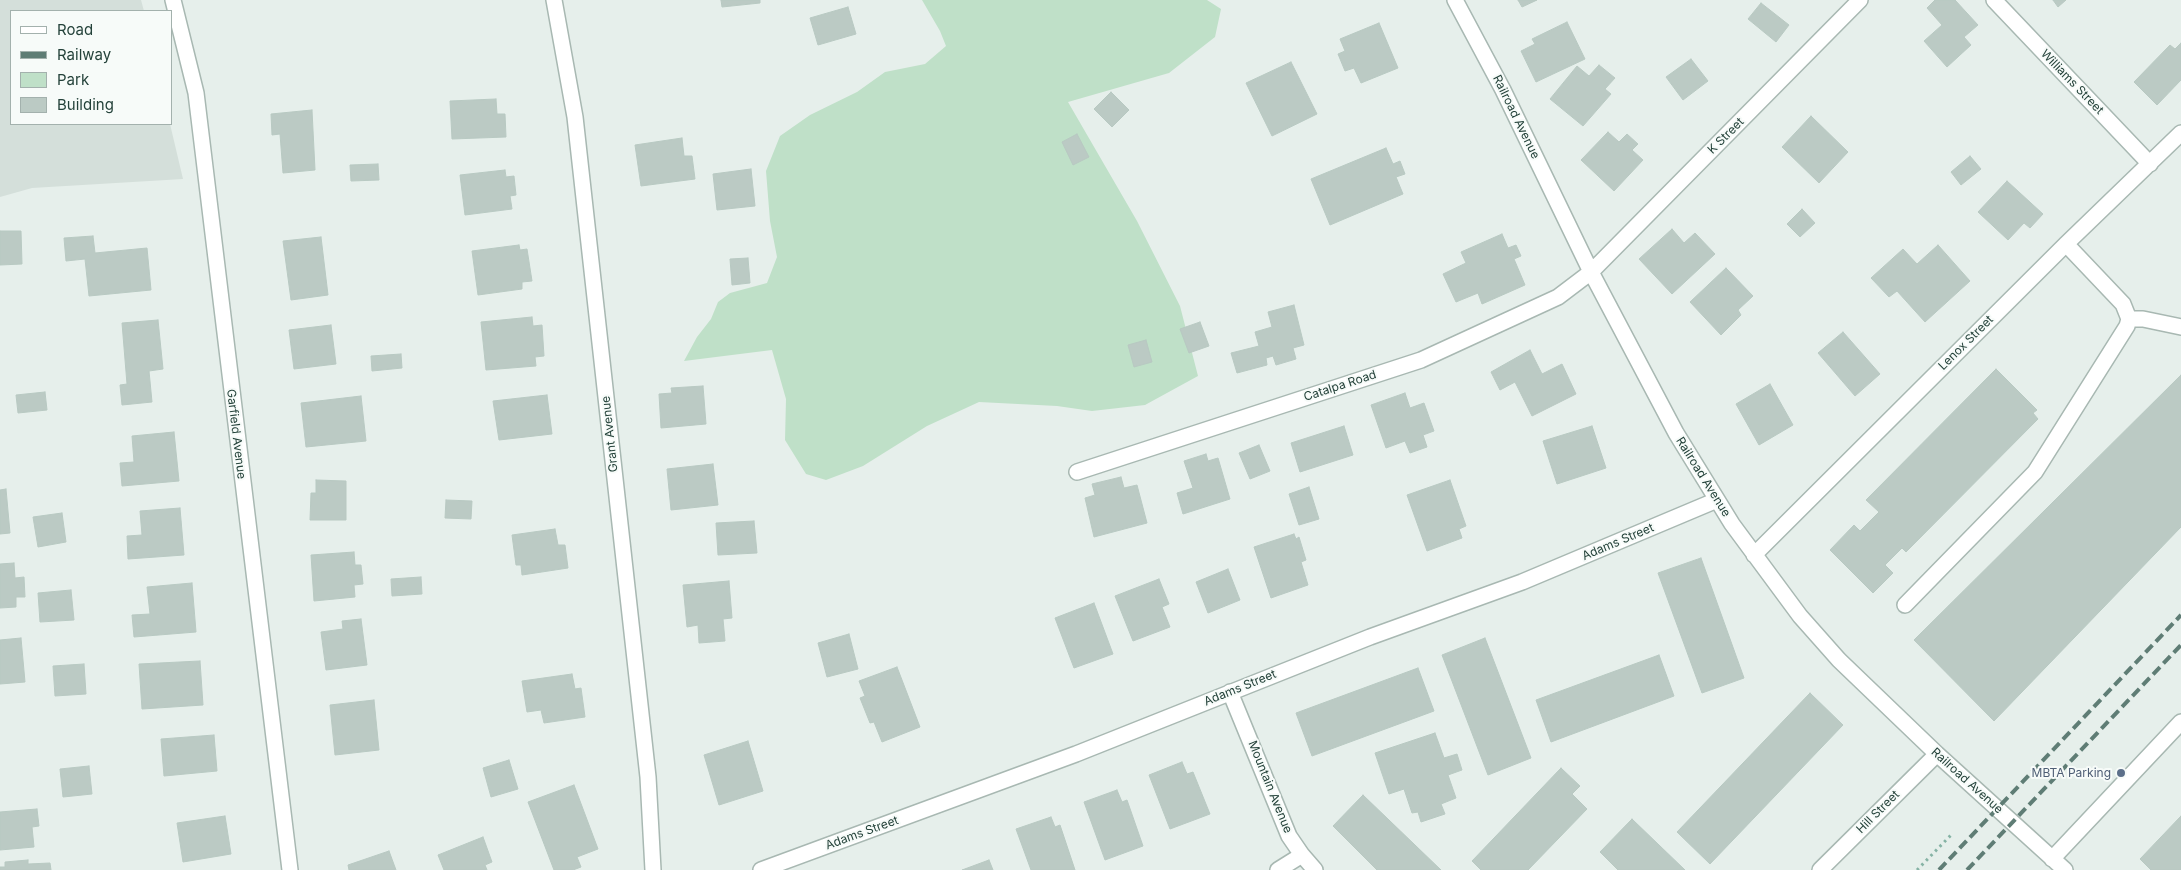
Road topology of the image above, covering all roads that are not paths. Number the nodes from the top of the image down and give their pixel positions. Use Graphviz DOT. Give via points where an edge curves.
graph roads {
  1 [pos="173,0"];
  2 [pos="554,0"];
  3 [pos="1455,0"];
  4 [pos="1860,0"];
  5 [pos="1994,0"];
  6 [pos="2181,133"];
  7 [pos="2150,164"];
  8 [pos="2066,244"];
  9 [pos="1591,272"];
  10 [pos="2129,319"];
  11 [pos="2181,327"];
  12 [pos="1076,472"];
  13 [pos="1717,500"];
  14 [pos="1754,556"];
  15 [pos="1905,605"];
  16 [pos="1230,692"];
  17 [pos="2181,722"];
  18 [pos="1937,754"];
  19 [pos="1836,854"];
  20 [pos="1302,855"];
  21 [pos="2052,859"];
  22 [pos="290,870"];
  23 [pos="653,870"];
  24 [pos="761,870"];
  25 [pos="1278,870"];
  26 [pos="1315,870"];
  27 [pos="1820,870"];
  28 [pos="1833,870"];
  29 [pos="2064,870"];
  1 -- 22 [label="street, Garfield Avenue" via="196,93"];
  2 -- 23 [label="street, Grant Avenue" via="575,117 647,767"];
  3 -- 9 [label="street, Railroad Avenue" via="1503,90"];
  4 -- 9 [label="street, K Street"];
  5 -- 7 [label="street, Williams Street"];
  6 -- 7 [label="street, Lenox Street"];
  7 -- 8 [label="street, Lenox Street"];
  8 -- 10 [label="street" via="2123,304"];
  8 -- 14 [label="street, Lenox Street"];
  9 -- 12 [label="street, Catalpa Road" via="1558,298 1420,360"];
  9 -- 13 [label="street, Railroad Avenue" via="1676,433"];
  10 -- 11 [label="street"];
  10 -- 15 [label="street" via="2035,472"];
  13 -- 14 [label="street, Railroad Avenue"];
  13 -- 16 [label="street, Adams Street" via="1522,582"];
  14 -- 18 [label="street, Railroad Avenue" via="1839,660"];
  16 -- 20 [label="street, Mountain Avenue" via="1289,836"];
  16 -- 24 [label="street, Adams Street" via="1076,754"];
  17 -- 21 [label="street"];
  18 -- 19 [label="street, Hill Street"];
  18 -- 21 [label="street, Railroad Avenue"];
  19 -- 27 [label="street, Hill Street"];
  19 -- 28 [label="street"];
  20 -- 25 [label="street"];
  20 -- 26 [label="street, Mountain Avenue"];
  21 -- 29 [label="street, Railroad Avenue"];
}
